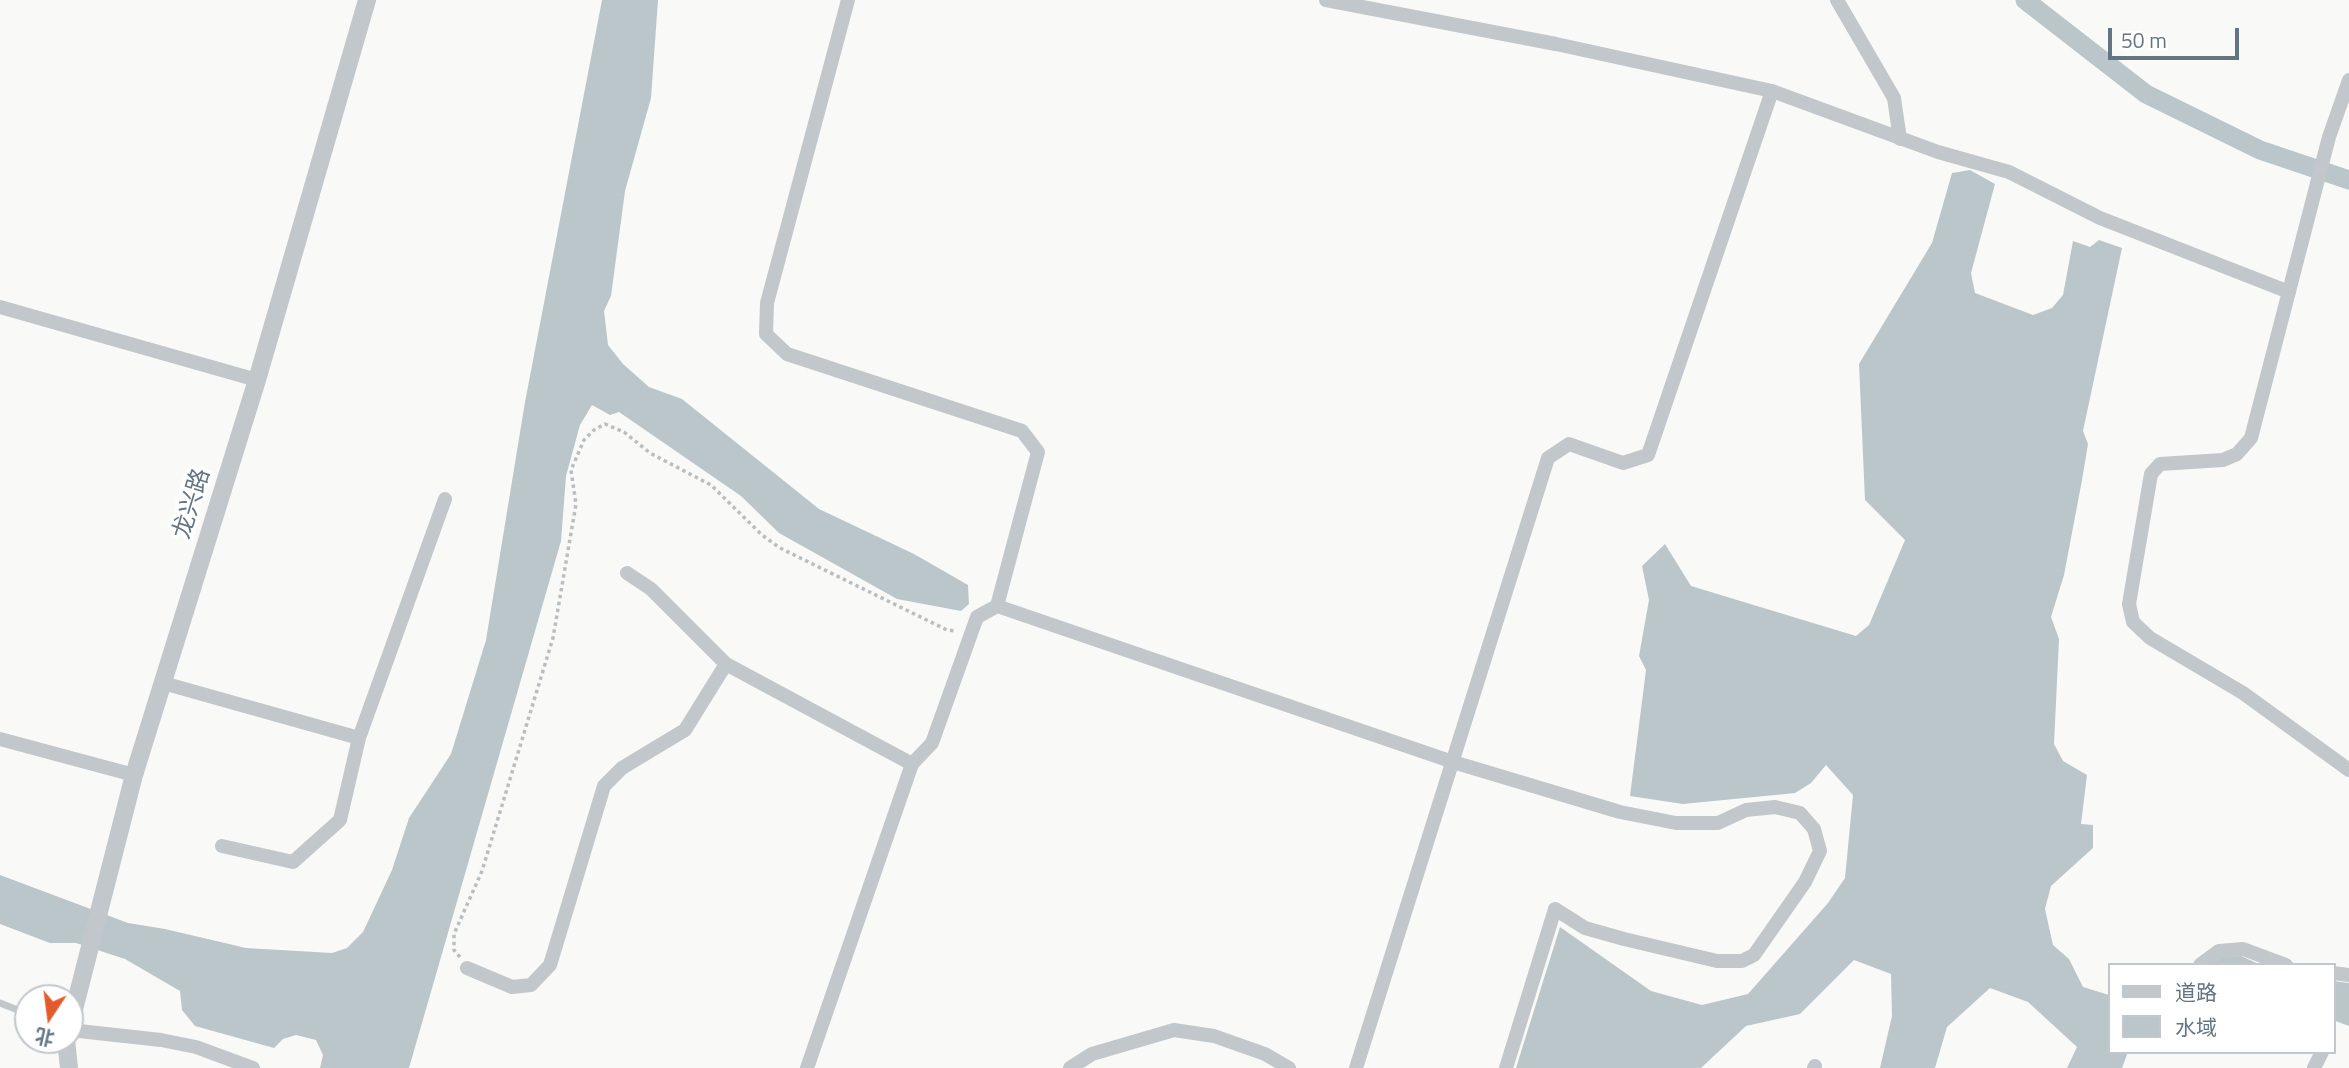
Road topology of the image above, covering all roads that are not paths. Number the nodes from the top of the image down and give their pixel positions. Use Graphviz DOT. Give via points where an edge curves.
graph roads {
  1 [pos="367,0"];
  2 [pos="848,0"];
  3 [pos="1326,0"];
  4 [pos="1836,0"];
  5 [pos="2349,80"];
  6 [pos="1772,91"];
  7 [pos="1900,139"];
  8 [pos="2289,292"];
  9 [pos="0,307"];
  10 [pos="257,380"];
  11 [pos="445,499"];
  12 [pos="627,573"];
  13 [pos="997,606"];
  14 [pos="726,664"];
  15 [pos="163,683"];
  16 [pos="359,738"];
  17 [pos="0,739"];
  18 [pos="1453,762"];
  19 [pos="912,764"];
  20 [pos="2349,770"];
  21 [pos="134,775"];
  22 [pos="222,846"];
  23 [pos="2203,963"];
  24 [pos="2281,963"];
  25 [pos="467,968"];
  26 [pos="81,984"];
  27 [pos="84,1032"];
  28 [pos="253,1068"];
  29 [pos="807,1068"];
  30 [pos="1070,1068"];
  31 [pos="1289,1068"];
  32 [pos="1356,1068"];
  33 [pos="1506,1068"];
  1 -- 10 [label="street, 龙兴路"];
  2 -- 13 [label="street" via="767,303 766,334 787,354 1022,431 1038,452"];
  3 -- 6 [label="street"];
  4 -- 7 [label="street" via="1894,98"];
  5 -- 8 [label="street" via="2329,136"];
  6 -- 7 [label="street"];
  6 -- 18 [label="street" via="1648,455 1623,463 1569,444 1548,458"];
  7 -- 8 [label="street" via="2009,172 2100,218"];
  8 -- 20 [label="street" via="2251,438 2237,454 2223,460 2160,464 2151,474 2129,604 2133,622 2150,638 2243,693"];
  9 -- 10 [label="street"];
  10 -- 15 [label="street, 龙兴路"];
  11 -- 16 [label="street"];
  12 -- 14 [label="street" via="651,589"];
  13 -- 18 [label="street"];
  13 -- 19 [label="street" via="977,617 932,743"];
  14 -- 19 [label="street"];
  14 -- 25 [label="street" via="685,730 622,768 604,786 550,965 531,985 512,988"];
  15 -- 16 [label="street"];
  15 -- 21 [label="street, 龙兴路"];
  16 -- 22 [label="street" via="340,820 293,862"];
  17 -- 21 [label="street"];
  18 -- 32 [label="street"];
  18 -- 33 [label="street" via="1620,812 1676,823 1718,823 1746,810 1775,807 1800,813 1814,829 1820,851 1805,882 1754,956 1742,961 1717,961 1624,939 1585,928 1555,909"];
  19 -- 29 [label="street"];
  21 -- 26 [label="street, 龙兴路"];
  23 -- 24 [label="street" via="2219,951 2243,948"];
  27 -- 28 [label="street" via="195,1047"];
  30 -- 31 [label="street" via="1093,1054 1174,1030 1265,1054"];
}
